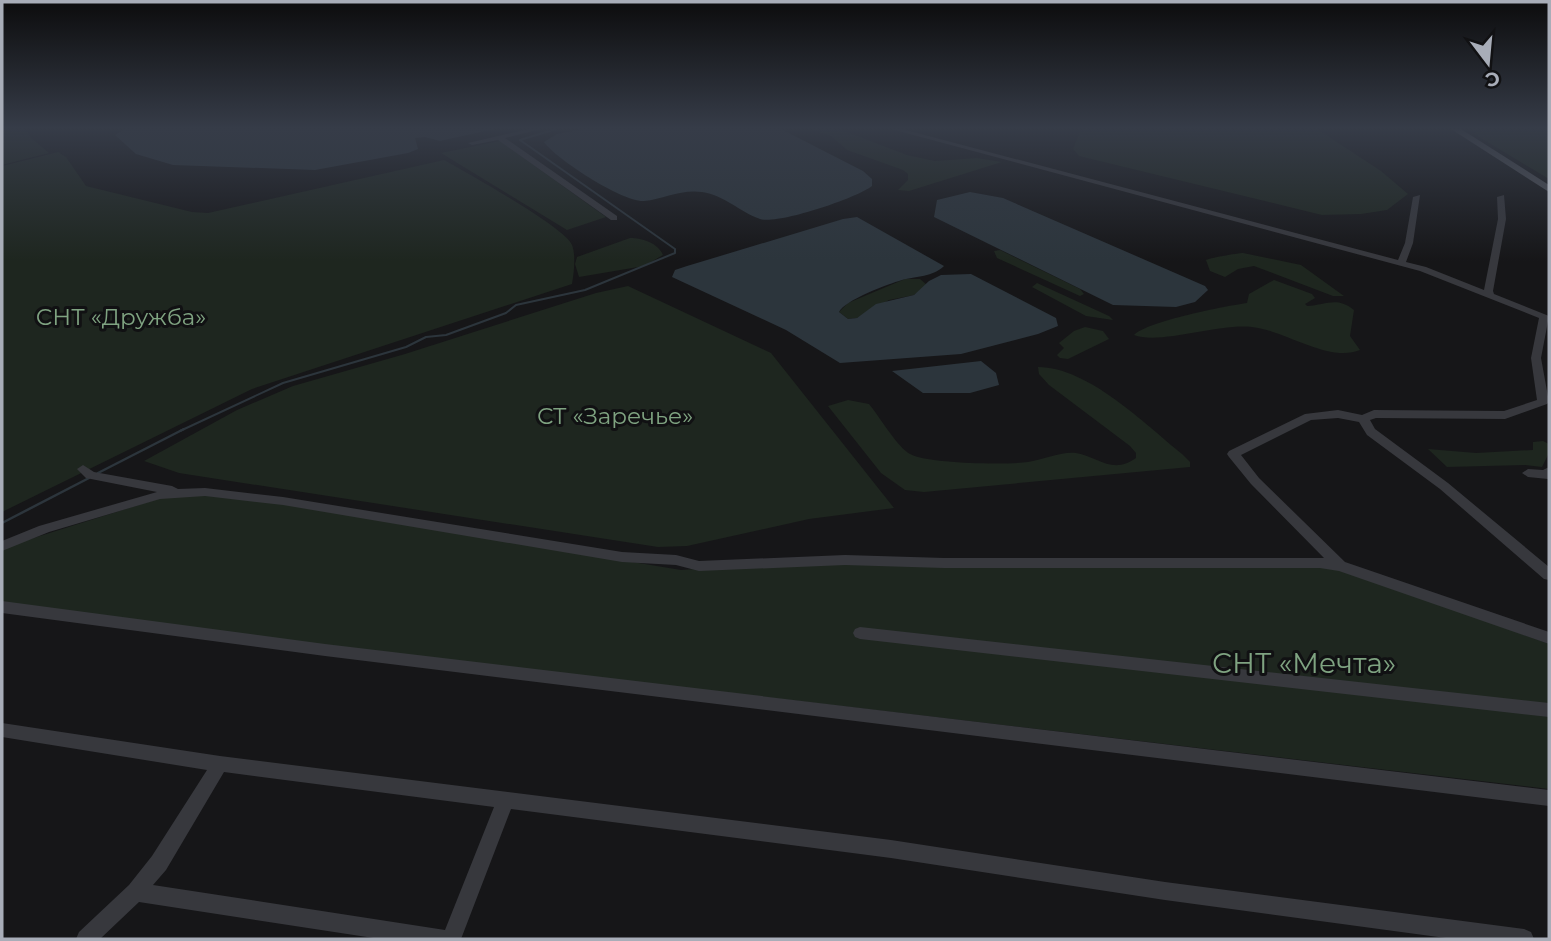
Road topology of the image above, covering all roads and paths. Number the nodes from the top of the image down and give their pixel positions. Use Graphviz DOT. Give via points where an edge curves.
graph roads {
  1 [pos="549,173"];
  2 [pos="1059,173"];
  3 [pos="1524,173"];
  4 [pos="1549,189"];
  5 [pos="1417,197"];
  6 [pos="1501,198"];
  7 [pos="614,218"];
  8 [pos="1401,264"];
  9 [pos="1490,297"];
  10 [pos="1547,318"];
  11 [pos="1546,405"];
  12 [pos="1363,419"];
  13 [pos="82,469"];
  14 [pos="1549,471"];
  15 [pos="1528,473"];
  16 [pos="179,492"];
  17 [pos="2,546"];
  18 [pos="1340,566"];
  19 [pos="1549,575"];
  20 [pos="2,607"];
  21 [pos="860,633"];
  22 [pos="1549,638"];
  23 [pos="1549,710"];
  24 [pos="2,730"];
  25 [pos="220,764"];
  26 [pos="1549,798"];
  27 [pos="506,800"];
  28 [pos="136,892"];
  29 [pos="345,933"];
  30 [pos="86,939"];
  31 [pos="442,939"];
  32 [pos="451,939"];
  33 [pos="1524,939"];
  1 -- 7 [label="street"];
  2 -- 8 [label="street"];
  3 -- 4 [label="main road"];
  5 -- 8 [label="street"];
  6 -- 9 [label="street"];
  8 -- 9 [label="street"];
  9 -- 10 [label="street"];
  10 -- 11 [label="street" via="1536,358"];
  11 -- 12 [label="street" via="1505,415 1374,414"];
  12 -- 18 [label="street" via="1338,414 1309,417 1233,454"];
  12 -- 19 [label="street" via="1371,432 1444,486"];
  13 -- 16 [label="street" via="90,475"];
  14 -- 15 [label="street" via="1548,475"];
  16 -- 17 [label="street" via="44,529"];
  16 -- 18 [label="street" via="283,501 699,566 845,560"];
  18 -- 22 [label="street"];
  20 -- 26 [label="street"];
  21 -- 23 [label="street"];
  24 -- 25 [label="street"];
  25 -- 27 [label="street"];
  25 -- 28 [label="street"];
  27 -- 32 [label="street"];
  27 -- 33 [label="street" via="891,849"];
  28 -- 29 [label="street"];
  28 -- 30 [label="street"];
  29 -- 31 [label="street"];
}
